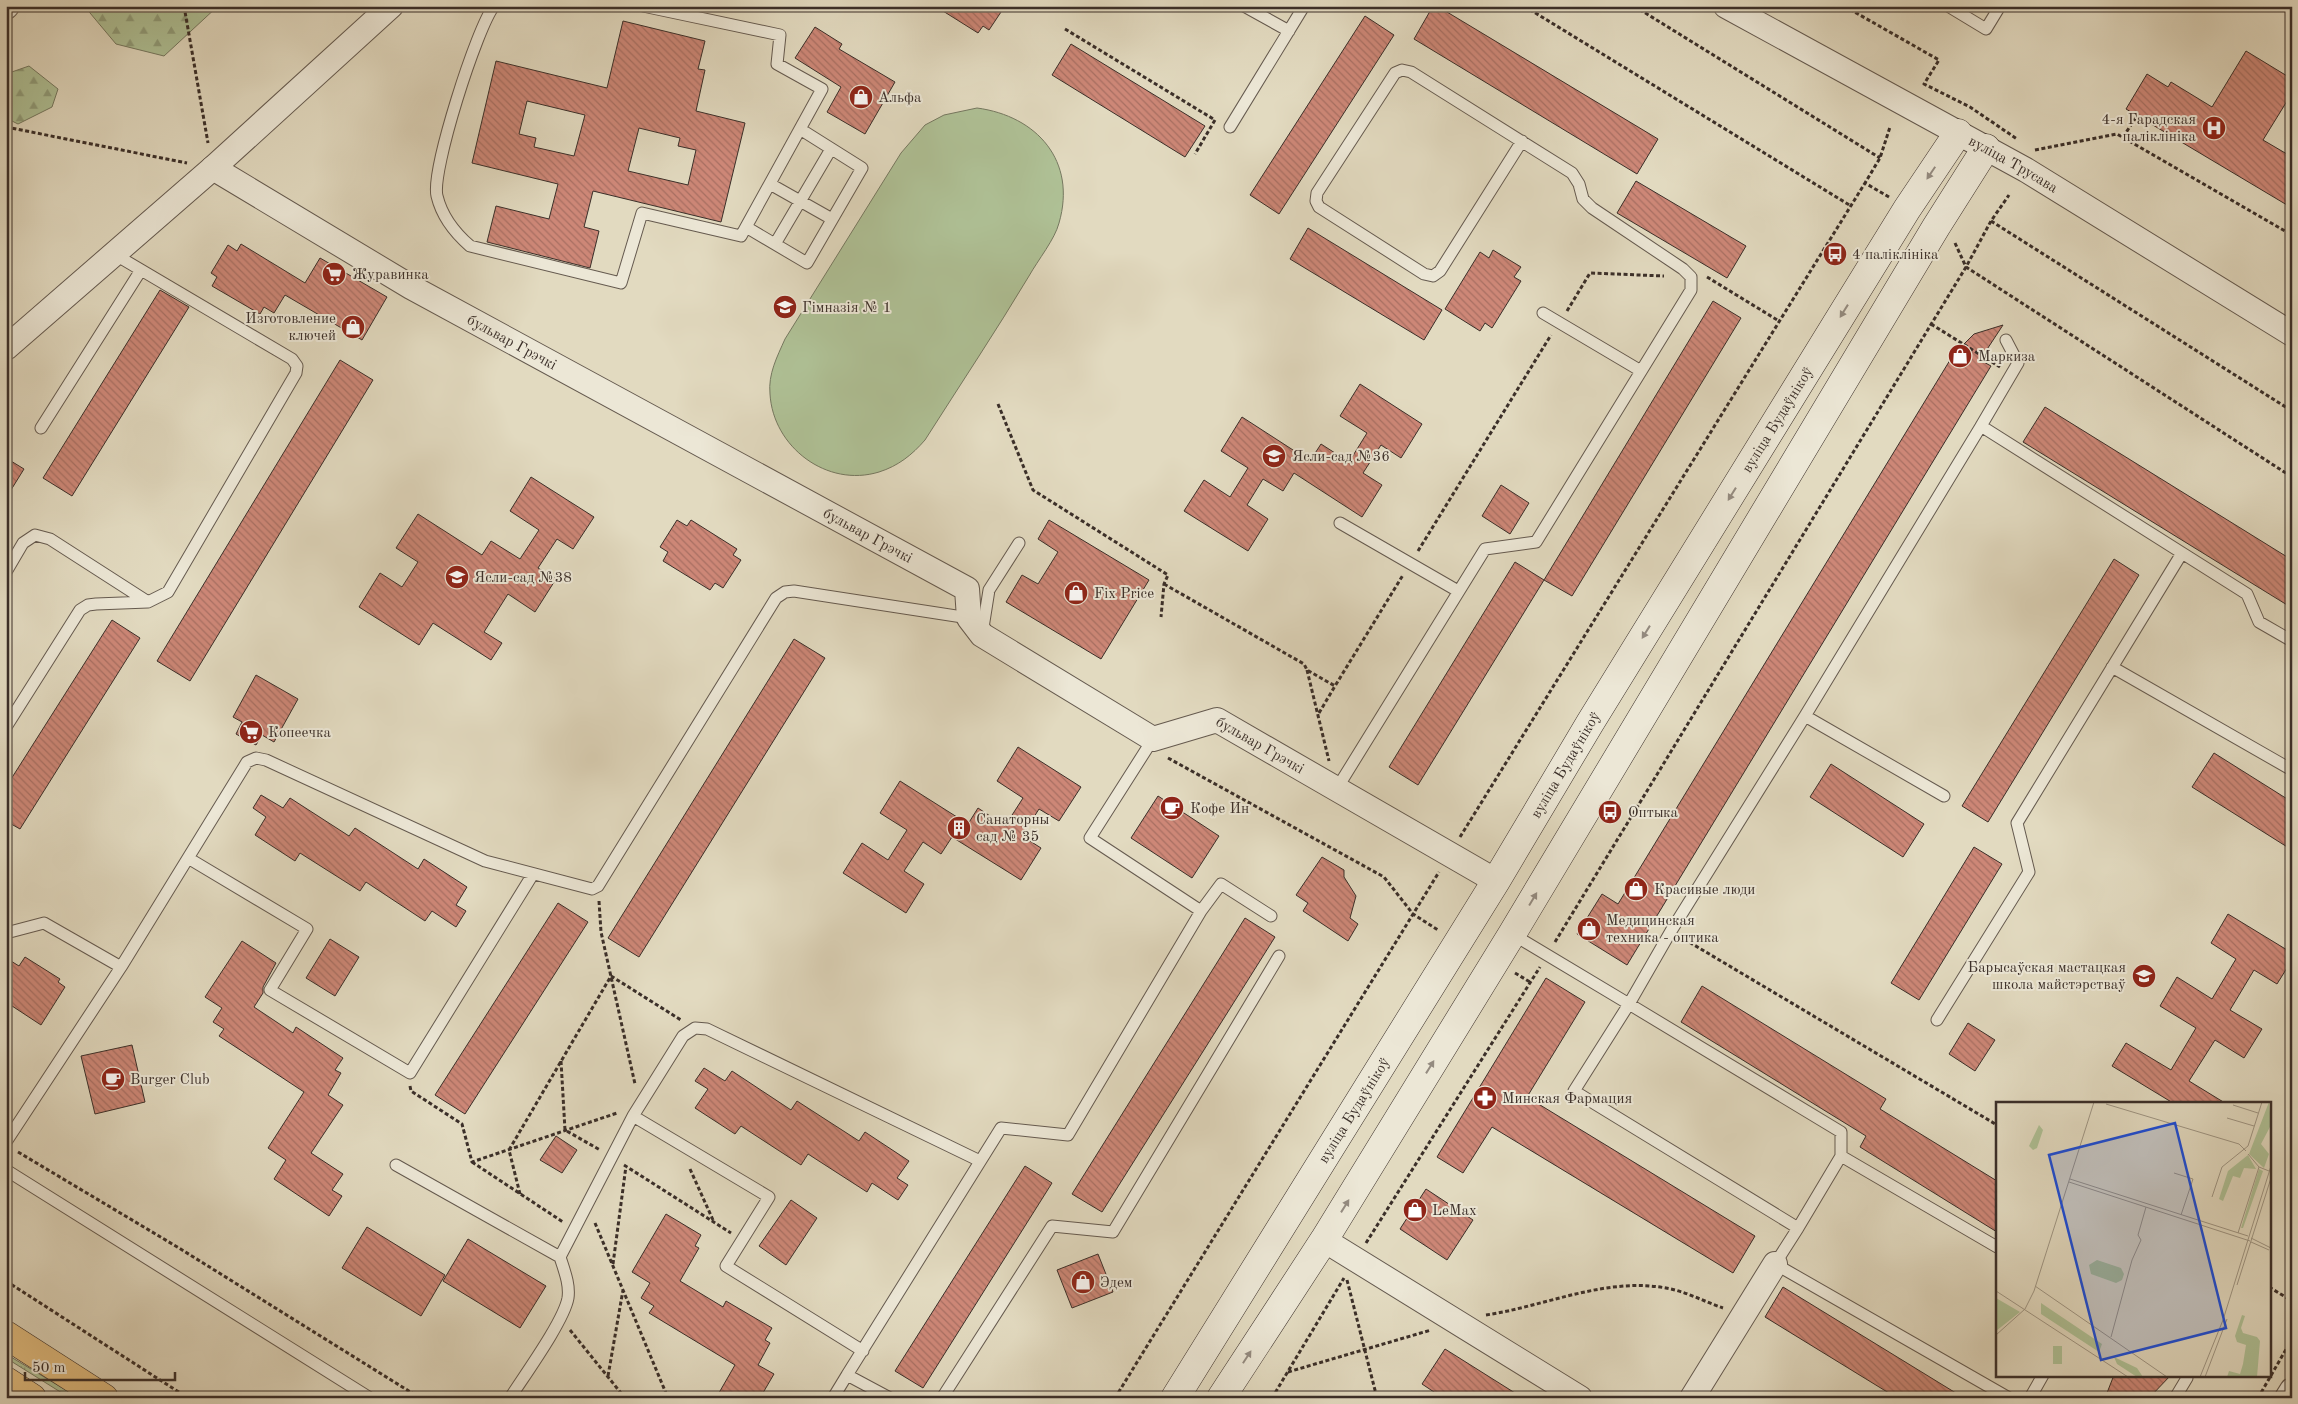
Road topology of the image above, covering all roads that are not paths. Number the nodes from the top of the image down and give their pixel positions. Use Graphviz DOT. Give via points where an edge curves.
graph roads {
  1 [pos="391,6"];
  2 [pos="494,6"];
  3 [pos="643,6"];
  4 [pos="1244,6"];
  5 [pos="1304,6"];
  6 [pos="1948,6"];
  7 [pos="2000,6"];
  8 [pos="1731,8"];
  9 [pos="1289,31"];
  10 [pos="1230,127"];
  11 [pos="800,130"];
  12 [pos="1958,133"];
  13 [pos="1522,141"];
  14 [pos="831,148"];
  15 [pos="1986,148"];
  16 [pos="212,168"];
  17 [pos="770,184"];
  18 [pos="801,200"];
  19 [pos="832,219"];
  20 [pos="746,227"];
  21 [pos="775,244"];
  22 [pos="114,254"];
  23 [pos="141,270"];
  24 [pos="1543,313"];
  25 [pos="2292,334"];
  26 [pos="2006,340"];
  27 [pos="6,348"];
  28 [pos="1640,371"];
  29 [pos="1981,426"];
  30 [pos="41,428"];
  31 [pos="1340,523"];
  32 [pos="1019,543"];
  33 [pos="2182,553"];
  34 [pos="6,572"];
  35 [pos="1458,591"];
  36 [pos="148,602"];
  37 [pos="975,627"];
  38 [pos="2292,641"];
  39 [pos="2112,667"];
  40 [pos="1805,716"];
  41 [pos="1590,723"];
  42 [pos="6,726"];
  43 [pos="1151,743"];
  44 [pos="1625,744"];
  45 [pos="2292,770"];
  46 [pos="1336,790"];
  47 [pos="1944,796"];
  48 [pos="188,858"];
  49 [pos="533,874"];
  50 [pos="1496,881"];
  51 [pos="1201,911"];
  52 [pos="1271,916"];
  53 [pos="6,933"];
  54 [pos="1512,934"];
  55 [pos="1278,956"];
  56 [pos="121,967"];
  57 [pos="1629,1004"];
  58 [pos="1937,1020"];
  59 [pos="633,1116"];
  60 [pos="10,1146"];
  61 [pos="1841,1156"];
  62 [pos="980,1161"];
  63 [pos="396,1164"];
  64 [pos="6,1170"];
  65 [pos="1287,1218"];
  66 [pos="1798,1228"];
  67 [pos="1324,1240"];
  68 [pos="1996,1246"];
  69 [pos="560,1257"];
  70 [pos="1775,1264"];
  71 [pos="6,1335"];
  72 [pos="862,1351"];
  73 [pos="847,1375"];
  74 [pos="2042,1376"];
  75 [pos="2187,1378"];
  76 [pos="6,1381"];
  77 [pos="2292,1390"];
  78 [pos="32,1398"];
  79 [pos="104,1398"];
  80 [pos="370,1398"];
  81 [pos="510,1398"];
  82 [pos="833,1398"];
  83 [pos="890,1398"];
  84 [pos="942,1398"];
  85 [pos="1175,1398"];
  86 [pos="1221,1398"];
  87 [pos="1580,1398"];
  88 [pos="1692,1398"];
  89 [pos="2009,1398"];
  90 [pos="2030,1398"];
  91 [pos="2175,1398"];
  92 [pos="2287,1398"];
  1 -- 16 [label="street"];
  2 -- 20 [label="lane" via="476,46 445,138 436,195 452,230 470,246 621,283 642,213 741,236"];
  3 -- 11 [label="lane" via="780,35 777,64 822,89"];
  4 -- 9 [label="lane"];
  5 -- 9 [label="lane"];
  6 -- 7 [label="lane" via="1986,29"];
  8 -- 12 [label="street, вуліца Трусава"];
  9 -- 10 [label="lane"];
  11 -- 14 [label="lane"];
  11 -- 17 [label="lane"];
  12 -- 15 [label="street, вуліца Трусава"];
  12 -- 41 [label="street, вуліца Будаўнікоў, one-way" via="1907,209"];
  13 -- 13 [label="lane" via="1410,72 1395,72 1317,193 1316,201 1319,207 1424,274 1433,276 1440,271"];
  13 -- 28 [label="lane" via="1572,173 1583,199 1592,208 1684,269 1691,277 1692,290"];
  14 -- 18 [label="lane"];
  14 -- 19 [label="lane" via="862,168"];
  15 -- 25 [label="street, вуліца Трусава"];
  15 -- 44 [label="street"];
  16 -- 22 [label="street"];
  16 -- 37 [label="street, бульвар Грэчкі" via="411,287 967,589"];
  17 -- 18 [label="lane"];
  17 -- 20 [label="lane"];
  18 -- 19 [label="lane"];
  18 -- 21 [label="lane"];
  19 -- 21 [label="lane" via="807,263"];
  20 -- 21 [label="lane"];
  22 -- 23 [label="lane"];
  22 -- 27 [label="street"];
  23 -- 30 [label="lane"];
  23 -- 36 [label="lane" via="292,359 297,366 296,373 168,592"];
  24 -- 28 [label="lane"];
  26 -- 29 [label="lane" via="2018,363"];
  28 -- 35 [label="lane" via="1536,542 1485,549"];
  29 -- 33 [label="lane"];
  29 -- 40 [label="lane"];
  31 -- 35 [label="lane"];
  32 -- 37 [label="lane" via="989,590"];
  33 -- 38 [label="lane" via="2247,594 2259,622"];
  33 -- 39 [label="lane"];
  34 -- 36 [label="lane" via="24,544 35,535 50,539"];
  35 -- 46 [label="lane"];
  36 -- 42 [label="lane" via="88,605 80,610"];
  37 -- 43 [label="street"];
  37 -- 49 [label="lane" via="794,591 784,592 776,598 598,886 584,889"];
  39 -- 45 [label="lane"];
  39 -- 58 [label="lane" via="2017,823 2029,872"];
  40 -- 47 [label="lane"];
  40 -- 57 [label="lane"];
  41 -- 44 [label="street"];
  41 -- 50 [label="street, вуліца Будаўнікоў"];
  43 -- 46 [label="street, бульвар Грэчкі" via="1217,720"];
  43 -- 51 [label="lane" via="1090,838"];
  54 -- 44 [label="street, one-way"];
  46 -- 50 [label="street, бульвар Грэчкі"];
  48 -- 49 [label="lane" via="247,762 256,758 485,861"];
  48 -- 49 [label="lane" via="307,929 270,990 410,1073"];
  48 -- 56 [label="lane"];
  50 -- 65 [label="street, вуліца Будаўнікоў"];
  51 -- 52 [label="lane" via="1221,884"];
  51 -- 62 [label="lane" via="1068,1135 1001,1128"];
  53 -- 56 [label="lane" via="44,923"];
  54 -- 57 [label="lane"];
  67 -- 54 [label="street, one-way"];
  55 -- 84 [label="lane" via="1113,1232 1052,1226"];
  56 -- 60 [label="lane"];
  57 -- 61 [label="lane" via="1841,1132"];
  57 -- 66 [label="lane" via="1574,1091"];
  59 -- 62 [label="lane" via="684,1036 695,1028 707,1029"];
  59 -- 69 [label="lane"];
  59 -- 72 [label="lane" via="769,1197 726,1266"];
  61 -- 66 [label="lane"];
  61 -- 68 [label="lane"];
  62 -- 72 [label="lane"];
  63 -- 69 [label="lane"];
  64 -- 80 [label="lane"];
  65 -- 67 [label="street"];
  65 -- 85 [label="street, вуліца Будаўнікоў"];
  66 -- 70 [label="lane"];
  86 -- 67 [label="street, one-way"];
  67 -- 87 [label="street"];
  69 -- 81 [label="lane" via="567,1277 568,1298 560,1318"];
  70 -- 88 [label="street"];
  70 -- 89 [label="lane"];
  71 -- 79 [label="main road"];
  72 -- 73 [label="lane"];
  73 -- 82 [label="lane"];
  73 -- 83 [label="lane"];
  74 -- 90 [label="lane"];
  75 -- 91 [label="lane"];
  76 -- 78 [label="main road"];
  77 -- 92 [label="street"];
}
